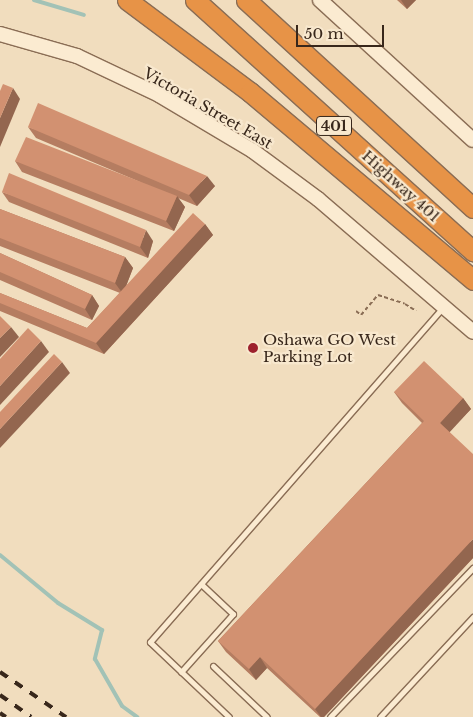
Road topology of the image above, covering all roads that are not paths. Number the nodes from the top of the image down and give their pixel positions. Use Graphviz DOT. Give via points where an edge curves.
graph roads {
  1 [pos="127,0"];
  2 [pos="195,0"];
  3 [pos="246,0"];
  4 [pos="320,0"];
  5 [pos="0,34"];
  6 [pos="473,140"];
  7 [pos="473,208"];
  8 [pos="473,251"];
  9 [pos="473,280"];
  10 [pos="443,306"];
  11 [pos="473,332"];
  12 [pos="473,568"];
  13 [pos="200,584"];
  14 [pos="473,617"];
  15 [pos="213,666"];
  16 [pos="181,672"];
  17 [pos="229,717"];
  18 [pos="268,717"];
  19 [pos="330,717"];
  20 [pos="380,717"];
  1 -- 9 [label="highway" via="250,92"];
  2 -- 8 [label="highway, Highway 401 / 401"];
  3 -- 7 [label="highway, 401"];
  4 -- 6 [label="main road"];
  5 -- 10 [label="main road, Victoria Street East" via="77,56 167,99 281,170 378,248"];
  10 -- 11 [label="main road, Victoria Street East"];
  10 -- 13 [label="lane"];
  12 -- 19 [label="lane"];
  13 -- 16 [label="lane" via="150,642"];
  13 -- 16 [label="lane" via="233,614"];
  14 -- 20 [label="lane"];
  15 -- 18 [label="lane"];
  16 -- 17 [label="lane"];
}
